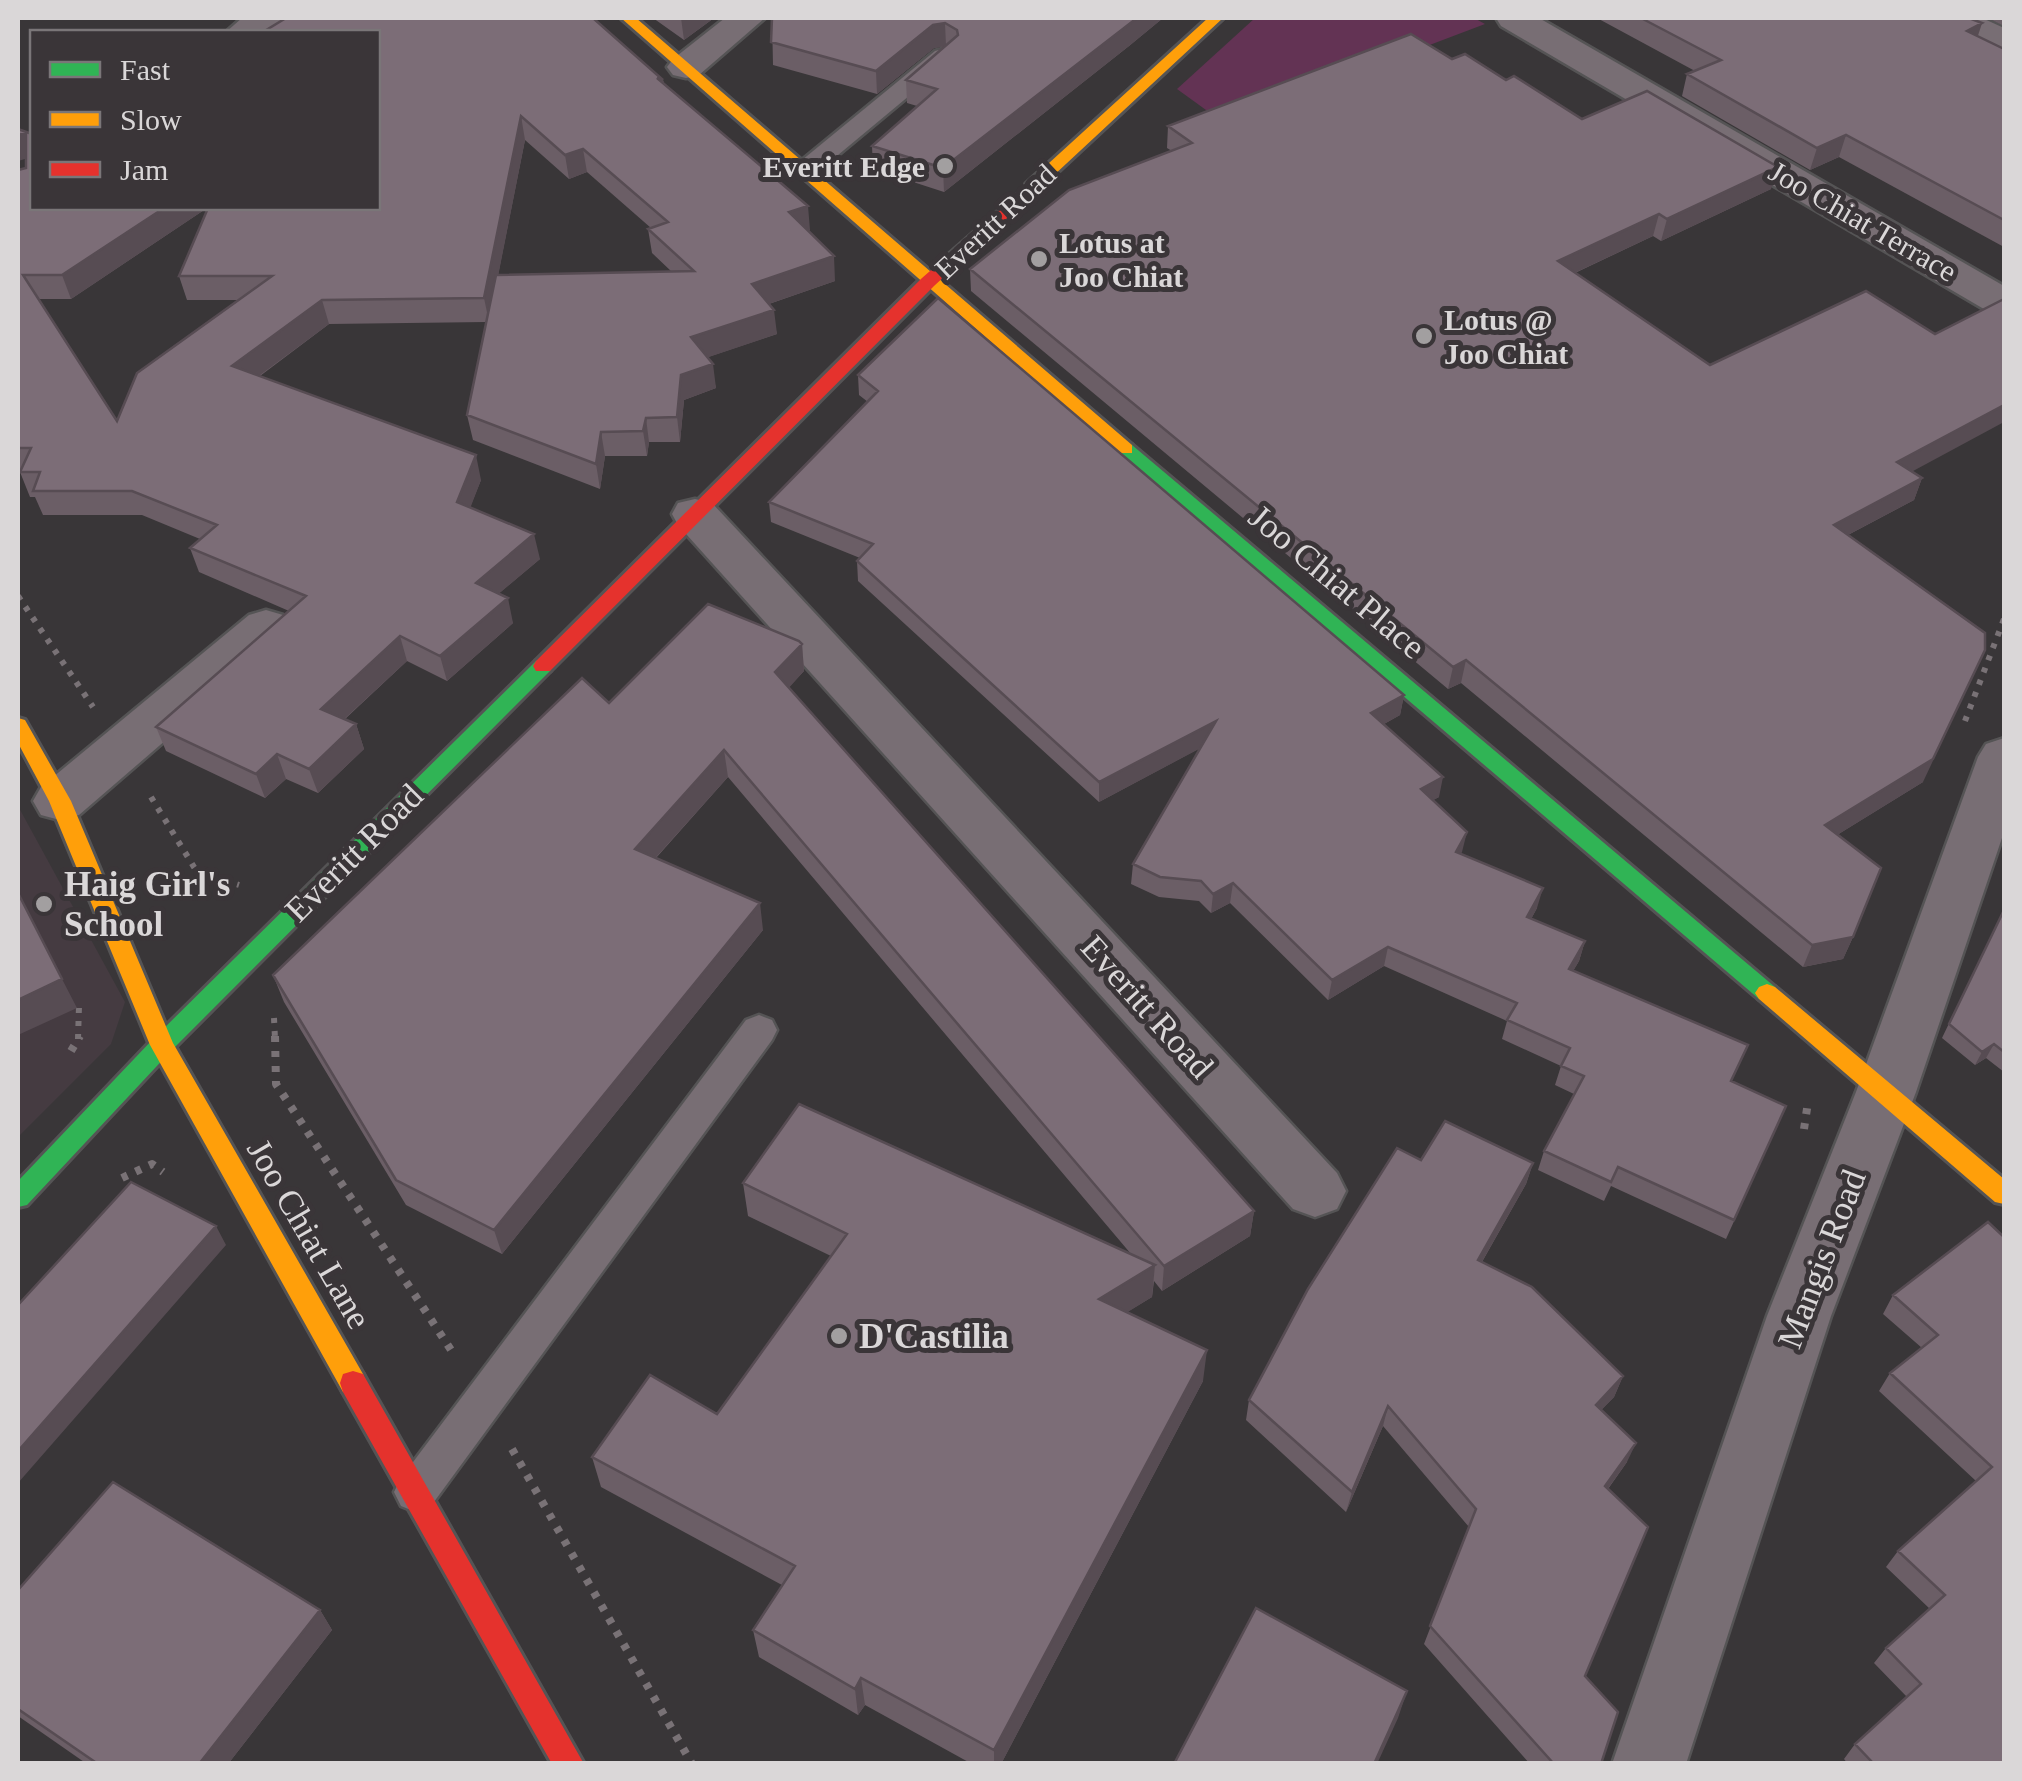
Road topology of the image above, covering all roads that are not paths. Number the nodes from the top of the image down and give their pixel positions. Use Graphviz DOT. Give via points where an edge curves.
graph roads {
  1 [pos="628,18"];
  2 [pos="747,18"];
  3 [pos="1216,18"];
  4 [pos="1514,18"];
  5 [pos="1955,18"];
  6 [pos="2004,42"];
  7 [pos="944,56"];
  8 [pos="686,67"];
  9 [pos="805,170"];
  10 [pos="928,282"];
  11 [pos="2004,303"];
  12 [pos="695,514"];
  13 [pos="266,627"];
  14 [pos="18,725"];
  15 [pos="2004,757"];
  16 [pos="60,801"];
  17 [pos="759,1030"];
  18 [pos="162,1045"];
  19 [pos="1886,1092"];
  20 [pos="1315,1190"];
  21 [pos="2004,1194"];
  22 [pos="18,1197"];
  23 [pos="416,1492"];
  24 [pos="569,1764"];
  25 [pos="1649,1764"];
  1 -- 8 [label="street, Joo Chiat Place"];
  2 -- 8 [label="street"];
  3 -- 10 [label="street, Everitt Road"];
  4 -- 11 [label="street, Joo Chiat Terrace"];
  5 -- 6 [label="street"];
  7 -- 9 [label="lane"];
  8 -- 9 [label="street, Joo Chiat Place"];
  9 -- 10 [label="street, Joo Chiat Place"];
  10 -- 12 [label="street, Everitt Road"];
  10 -- 19 [label="street, Joo Chiat Place"];
  12 -- 18 [label="street, Everitt Road"];
  12 -- 20 [label="street, Everitt Road"];
  13 -- 16 [label="street"];
  14 -- 16 [label="street, Joo Chiat Lane"];
  15 -- 19 [label="street, Mangis Road"];
  16 -- 18 [label="street, Joo Chiat Lane"];
  17 -- 23 [label="lane"];
  18 -- 22 [label="street, Everitt Road"];
  18 -- 23 [label="street, Joo Chiat Lane"];
  19 -- 21 [label="street, Joo Chiat Place"];
  19 -- 25 [label="street, Mangis Road" via="1799,1316"];
  23 -- 24 [label="street, Joo Chiat Lane"];
}
